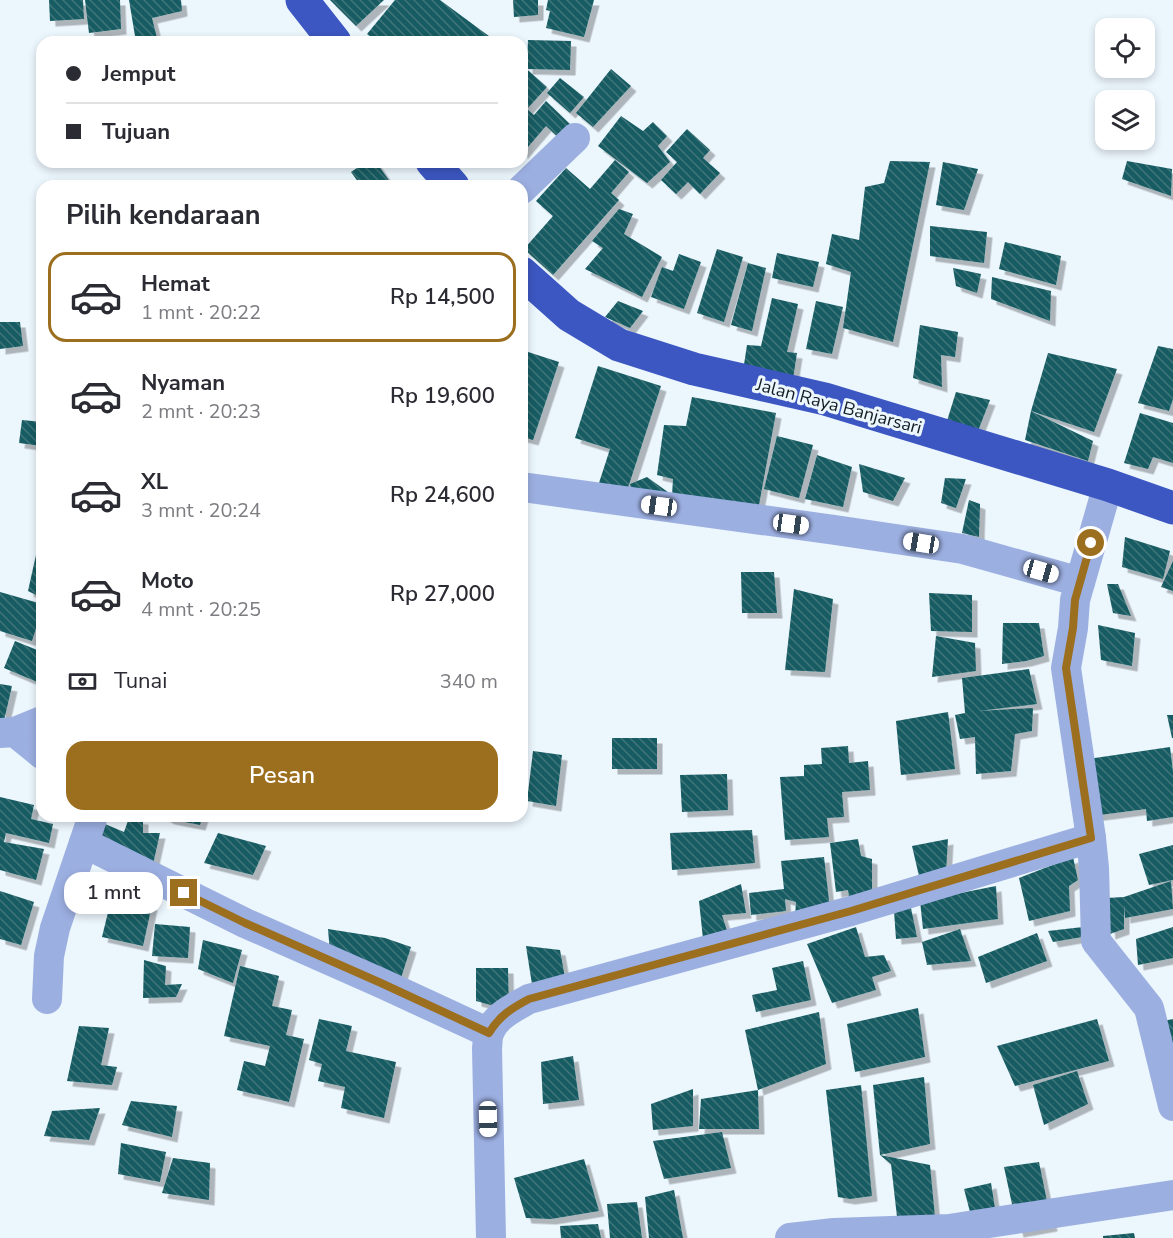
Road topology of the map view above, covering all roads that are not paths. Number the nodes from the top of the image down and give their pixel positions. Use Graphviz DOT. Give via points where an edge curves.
graph roads {
  1 [pos="303,0"];
  2 [pos="330,36"];
  3 [pos="575,138"];
  4 [pos="437,168"];
  5 [pos="448,180"];
  6 [pos="528,183"];
  7 [pos="528,278"];
  8 [pos="1108,485"];
  9 [pos="528,488"];
  10 [pos="1173,508"];
  11 [pos="1080,582"];
  12 [pos="19,729"];
  13 [pos="36,747"];
  14 [pos="88,830"];
  15 [pos="1091,838"];
  16 [pos="47,999"];
  17 [pos="489,1033"];
  18 [pos="1173,1106"];
  19 [pos="1173,1195"];
  20 [pos="490,1238"];
  21 [pos="790,1238"];
  1 -- 2 [label="highway"];
  3 -- 6 [label="street"];
  4 -- 5 [label="highway"];
  7 -- 8 [label="highway, Jalan Raya Banjarsari" via="569,315 619,345 694,369 825,399"];
  8 -- 10 [label="highway, Jalan Raya Banjarsari"];
  8 -- 11 [label="street"];
  9 -- 11 [label="street" via="963,549"];
  11 -- 15 [label="street" via="1066,668"];
  12 -- 13 [label="street"];
  14 -- 16 [label="street" via="53,934"];
  14 -- 17 [label="street" via="245,923"];
  15 -- 17 [label="street" via="851,911 529,999 509,1010"];
  15 -- 18 [label="street" via="1096,941 1149,1008"];
  17 -- 20 [label="street"];
  19 -- 21 [label="street" via="949,1229"];
}
